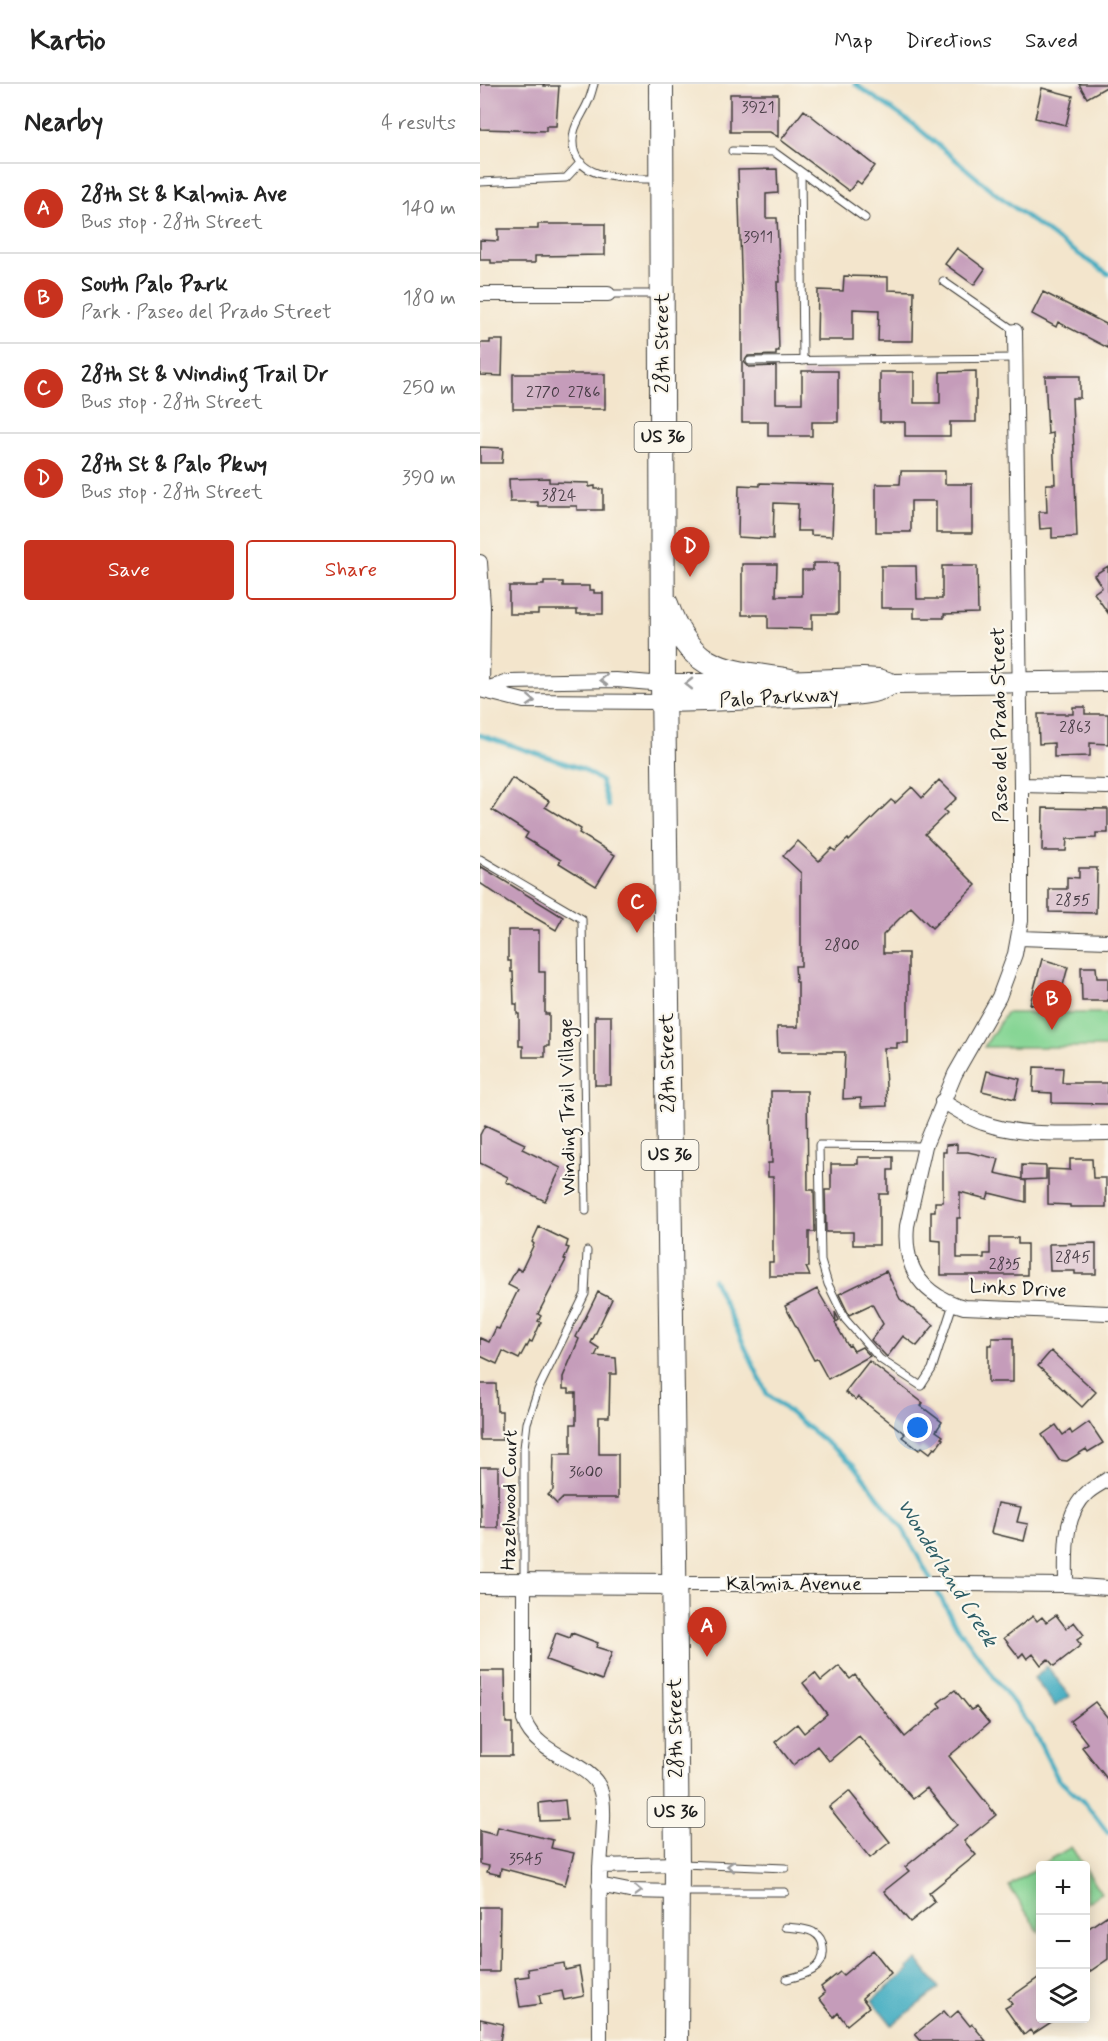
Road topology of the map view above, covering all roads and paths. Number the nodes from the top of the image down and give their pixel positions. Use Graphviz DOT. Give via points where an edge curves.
graph roads {
  1 [pos="594,84"];
  2 [pos="661,84"];
  3 [pos="732,151"];
  4 [pos="581,162"];
  5 [pos="801,172"];
  6 [pos="663,179"];
  7 [pos="480,182"];
  8 [pos="865,218"];
  9 [pos="943,281"];
  10 [pos="480,294"];
  11 [pos="608,294"];
  12 [pos="662,294"];
  13 [pos="1015,331"];
  14 [pos="1015,358"];
  15 [pos="750,360"];
  16 [pos="803,360"];
  17 [pos="480,561"];
  18 [pos="663,596"];
  19 [pos="791,681"];
  20 [pos="1108,681"];
  21 [pos="1020,682"];
  22 [pos="893,684"];
  23 [pos="481,690"];
  24 [pos="663,693"];
  25 [pos="1021,786"];
  26 [pos="1108,787"];
  27 [pos="480,859"];
  28 [pos="1019,938"];
  29 [pos="1108,941"];
  30 [pos="942,1101"];
  31 [pos="1108,1133"];
  32 [pos="925,1146"];
  33 [pos="586,1211"];
  34 [pos="587,1251"];
  35 [pos="953,1304"];
  36 [pos="1108,1313"];
  37 [pos="1108,1479"];
  38 [pos="480,1583"];
  39 [pos="524,1583"];
  40 [pos="675,1584"];
  41 [pos="1066,1585"];
  42 [pos="1108,1588"];
  43 [pos="677,1864"];
  44 [pos="600,1866"];
  45 [pos="785,1868"];
  46 [pos="600,1885"];
  47 [pos="677,1892"];
  48 [pos="785,1892"];
  49 [pos="785,1927"];
  50 [pos="787,1979"];
  51 [pos="600,2041"];
  52 [pos="676,2041"];
  1 -- 4 [label="lane" via="574,130 573,150"];
  2 -- 6 [label="highway, 28th Street / US 36"];
  3 -- 5 [label="lane" via="774,152"];
  4 -- 6 [label="lane" via="596,174 612,178"];
  4 -- 7 [label="lane" via="566,178"];
  5 -- 8 [label="lane"];
  5 -- 16 [label="lane"];
  6 -- 12 [label="highway, 28th Street / US 36"];
  9 -- 13 [label="lane"];
  10 -- 11 [label="street"];
  11 -- 12 [label="lane"];
  12 -- 18 [label="highway, 28th Street / US 36"];
  13 -- 14 [label="street, Paseo del Prado Street"];
  14 -- 16 [label="lane"];
  14 -- 21 [label="street, Paseo del Prado Street"];
  15 -- 16 [label="lane"];
  17 -- 23 [label="street"];
  18 -- 19 [label="highway" via="680,635 704,662 729,671"];
  18 -- 24 [label="highway, 28th Street / US 36"];
  19 -- 22 [label="street, Palo Parkway" via="871,678"];
  19 -- 24 [label="street, Palo Parkway, one-way"];
  20 -- 21 [label="street, Palo Parkway"];
  21 -- 22 [label="street, Palo Parkway"];
  21 -- 25 [label="street, Paseo del Prado Street"];
  22 -- 24 [label="street, Palo Parkway" via="866,693 769,699"];
  23 -- 24 [label="street, one-way" via="524,701"];
  24 -- 23 [label="street, one-way" via="616,680 509,681"];
  24 -- 40 [label="highway, 28th Street / US 36"];
  25 -- 26 [label="street"];
  25 -- 28 [label="street, Paseo del Prado Street"];
  27 -- 33 [label="lane, Winding Trail Village" via="582,919"];
  28 -- 29 [label="street"];
  28 -- 30 [label="street, Paseo del Prado Street" via="999,997"];
  30 -- 31 [label="street" via="975,1119 1011,1131"];
  30 -- 32 [label="street, Paseo del Prado Street"];
  32 -- 35 [label="street, Links Drive" via="905,1239 908,1257 927,1289"];
  32 -- 35 [label="lane" via="819,1145 821,1261 845,1319 880,1359 921,1386 932,1369"];
  34 -- 39 [label="lane, Hazelwood Court" via="585,1294 538,1390 527,1424"];
  35 -- 36 [label="street, Links Drive"];
  37 -- 41 [label="street" via="1087,1493 1075,1509 1066,1533"];
  38 -- 39 [label="street, Kalmia Avenue"];
  39 -- 40 [label="street, Kalmia Avenue"];
  39 -- 44 [label="street" via="524,1720 536,1741 593,1778 600,1789"];
  40 -- 41 [label="street, Kalmia Avenue"];
  40 -- 43 [label="highway, 28th Street / US 36"];
  41 -- 42 [label="street, Kalmia Avenue"];
  43 -- 44 [label="street"];
  45 -- 43 [label="lane, one-way"];
  43 -- 47 [label="highway, 28th Street / US 36"];
  44 -- 46 [label="street"];
  46 -- 47 [label="street, one-way" via="629,1891"];
  46 -- 51 [label="street"];
  47 -- 48 [label="lane"];
  47 -- 52 [label="highway, 28th Street / US 36"];
  49 -- 50 [label="lane" via="813,1932 823,1942 824,1954 813,1971"];
}
